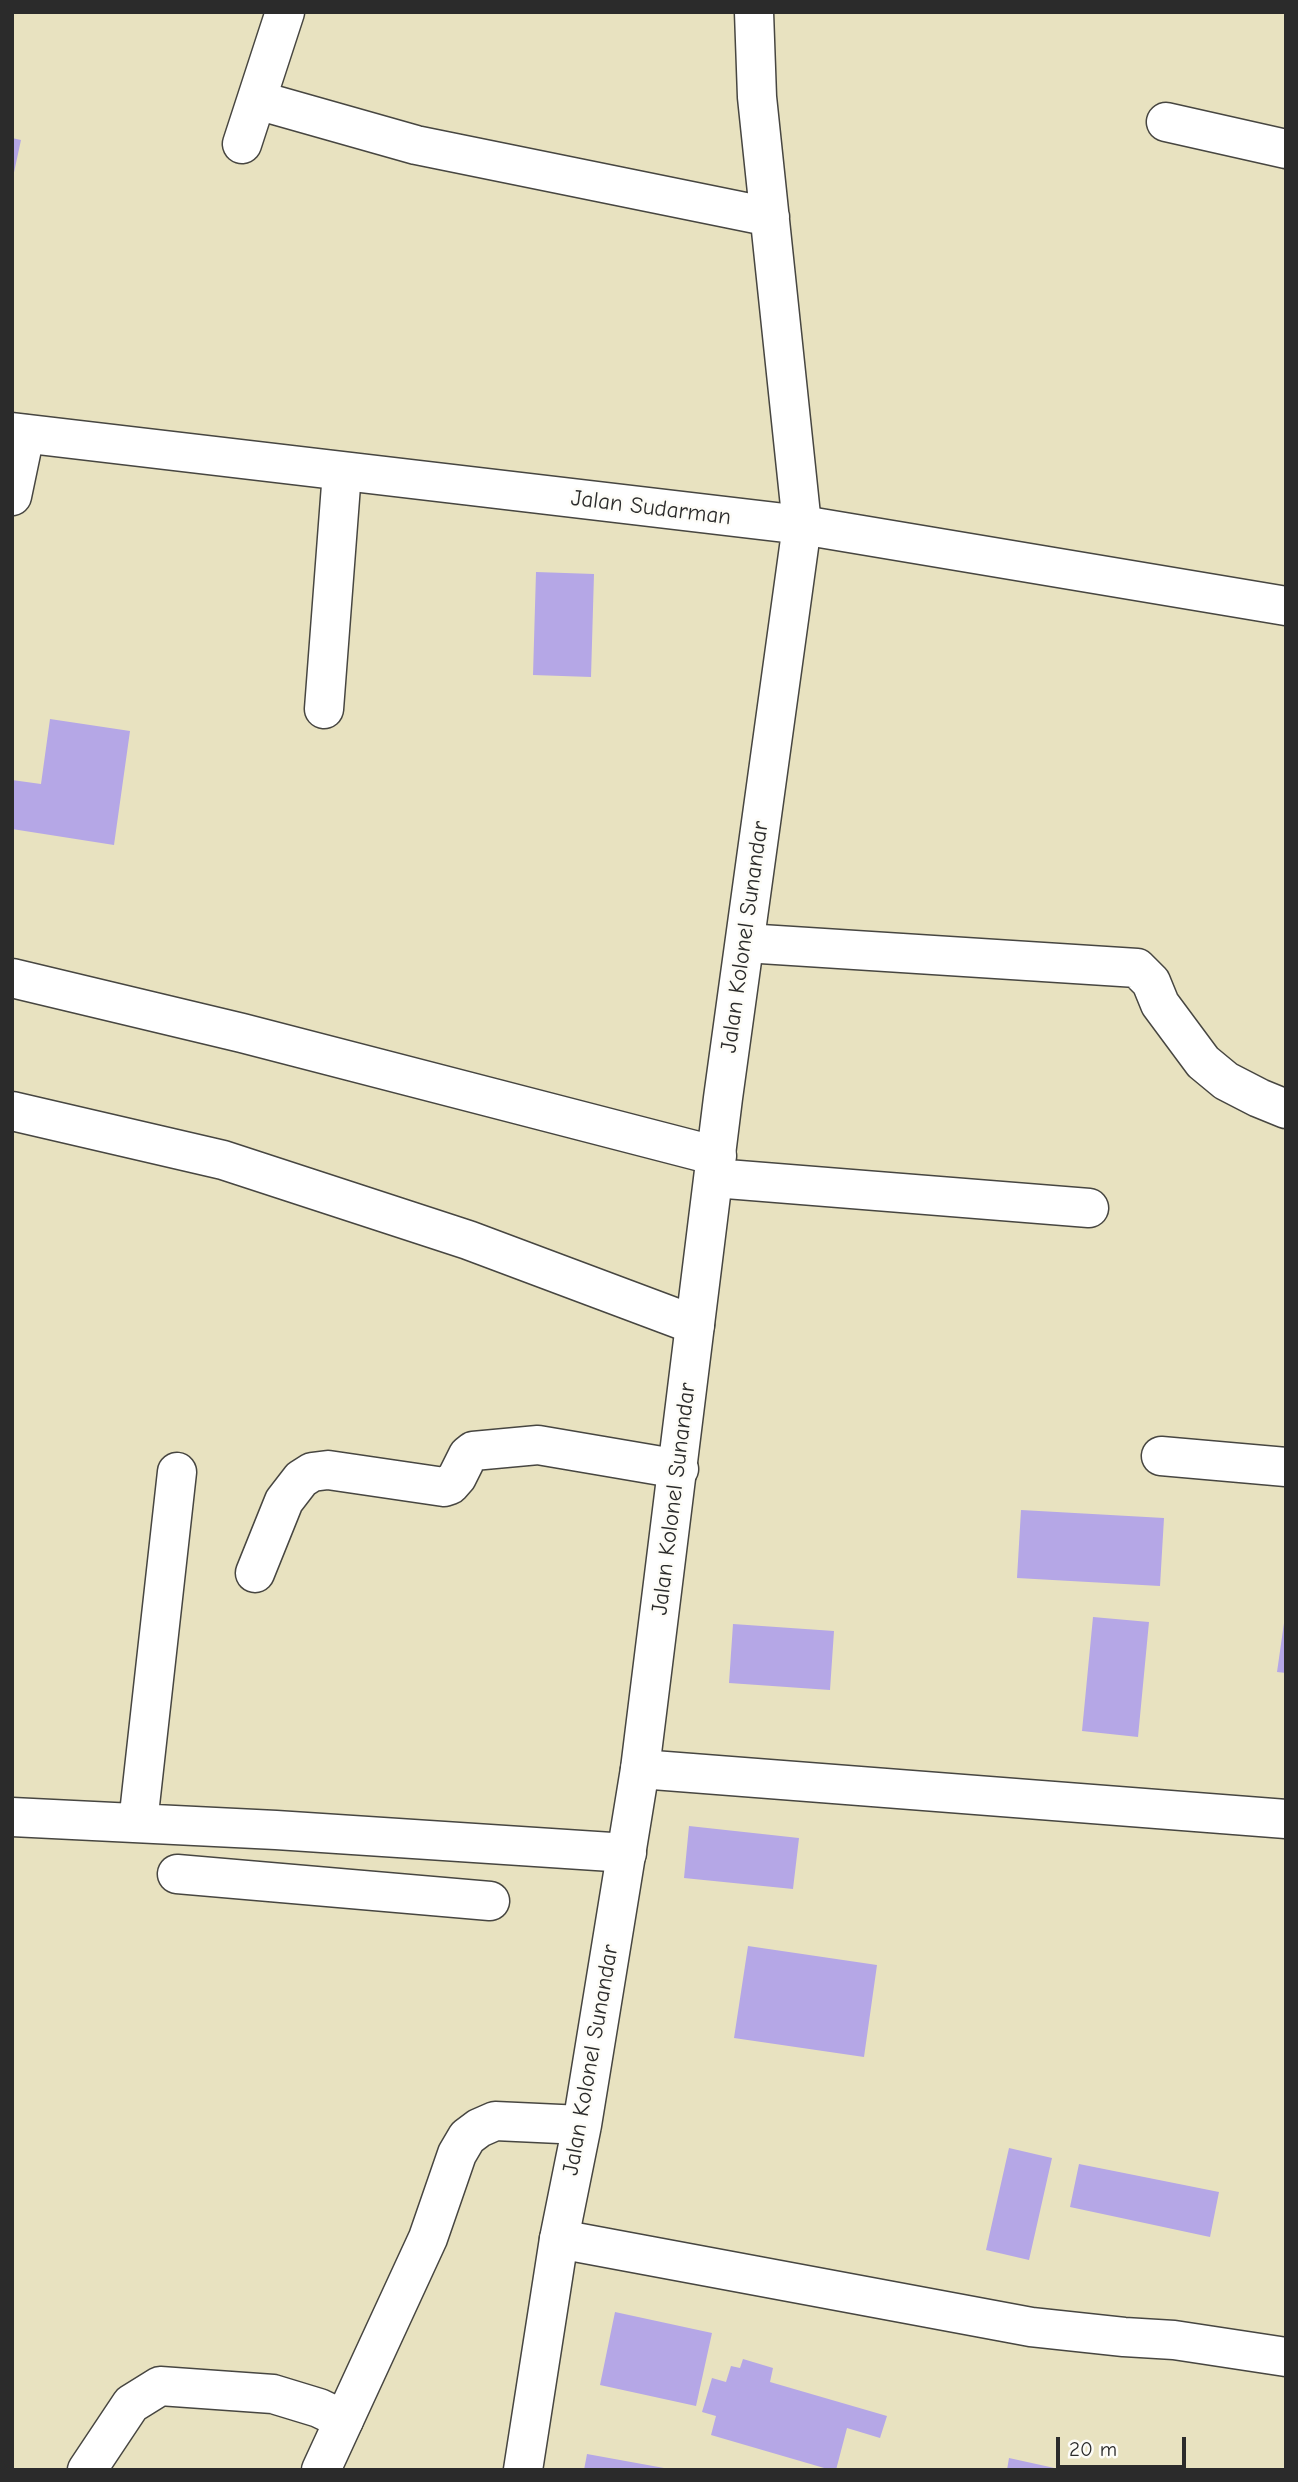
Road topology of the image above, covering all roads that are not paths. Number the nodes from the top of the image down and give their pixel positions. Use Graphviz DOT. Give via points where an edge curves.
graph roads {
  1 [pos="285,12"];
  2 [pos="754,12"];
  3 [pos="257,100"];
  4 [pos="1166,122"];
  5 [pos="242,144"];
  6 [pos="1286,149"];
  7 [pos="770,217"];
  8 [pos="19,433"];
  9 [pos="342,472"];
  10 [pos="12,496"];
  11 [pos="802,525"];
  12 [pos="1286,606"];
  13 [pos="324,709"];
  14 [pos="745,943"];
  15 [pos="12,978"];
  16 [pos="1286,1108"];
  17 [pos="12,1111"];
  18 [pos="715,1167"];
  19 [pos="1089,1208"];
  20 [pos="695,1325"];
  21 [pos="1161,1456"];
  22 [pos="1286,1466"];
  23 [pos="678,1469"];
  24 [pos="177,1472"];
  25 [pos="255,1573"];
  26 [pos="640,1769"];
  27 [pos="12,1817"];
  28 [pos="1286,1819"];
  29 [pos="138,1823"];
  30 [pos="247,1828"];
  31 [pos="627,1853"];
  32 [pos="177,1874"];
  33 [pos="245,1879"];
  34 [pos="490,1901"];
  35 [pos="582,2125"];
  36 [pos="559,2239"];
  37 [pos="1286,2357"];
  38 [pos="344,2420"];
  39 [pos="87,2470"];
  40 [pos="321,2470"];
  41 [pos="523,2470"];
  1 -- 3 [label="street"];
  2 -- 7 [label="street, Jalan Kolonel Sunandar" via="757,97"];
  3 -- 5 [label="street"];
  3 -- 7 [label="street" via="416,145"];
  4 -- 6 [label="street"];
  7 -- 11 [label="street, Jalan Kolonel Sunandar"];
  8 -- 9 [label="street, Jalan Sudarman"];
  8 -- 10 [label="street"];
  9 -- 11 [label="street, Jalan Sudarman"];
  9 -- 13 [label="street"];
  11 -- 12 [label="street, Jalan Sudarman"];
  11 -- 14 [label="street, Jalan Kolonel Sunandar"];
  14 -- 16 [label="street" via="1137,968 1203,1062 1226,1081"];
  14 -- 18 [label="street, Jalan Kolonel Sunandar"];
  15 -- 18 [label="street" via="242,1033"];
  17 -- 20 [label="street" via="223,1160 468,1240"];
  18 -- 19 [label="street"];
  18 -- 20 [label="street, Jalan Kolonel Sunandar"];
  20 -- 23 [label="street, Jalan Kolonel Sunandar"];
  21 -- 22 [label="street"];
  23 -- 25 [label="street" via="538,1445 473,1451 457,1477 444,1487 328,1470 312,1472 284,1501"];
  23 -- 26 [label="street, Jalan Kolonel Sunandar"];
  24 -- 29 [label="street"];
  26 -- 28 [label="street"];
  26 -- 31 [label="street, Jalan Kolonel Sunandar"];
  27 -- 29 [label="street"];
  29 -- 30 [label="street"];
  30 -- 31 [label="street"];
  30 -- 33 [label="street"];
  31 -- 35 [label="street, Jalan Kolonel Sunandar"];
  32 -- 33 [label="street"];
  33 -- 34 [label="street"];
  35 -- 36 [label="street, Jalan Kolonel Sunandar"];
  35 -- 38 [label="street" via="495,2121 467,2137 428,2238"];
  36 -- 37 [label="street" via="1031,2327 1174,2340"];
  36 -- 41 [label="street, Jalan Kolonel Sunandar"];
  38 -- 39 [label="street" via="273,2394 160,2386 131,2404"];
  38 -- 40 [label="street"];
}
